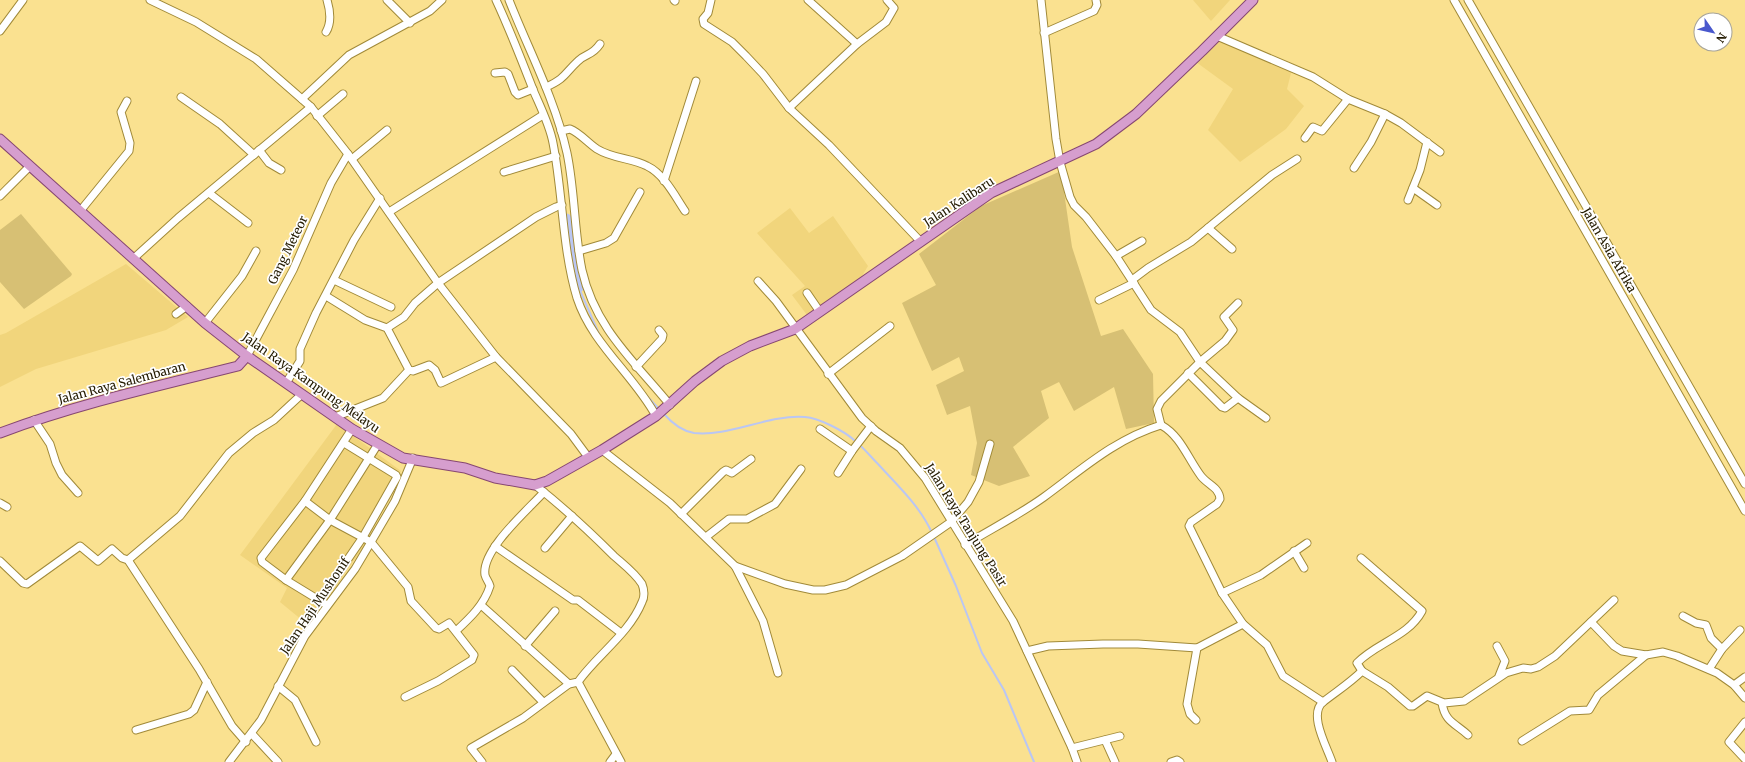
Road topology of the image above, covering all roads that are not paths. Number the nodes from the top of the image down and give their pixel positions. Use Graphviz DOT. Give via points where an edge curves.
graph roads {
  1 [pos="23,0"];
  2 [pos="150,0"];
  3 [pos="327,0"];
  4 [pos="387,0"];
  5 [pos="442,0"];
  6 [pos="496,0"];
  7 [pos="509,0"];
  8 [pos="711,0"];
  9 [pos="808,0"];
  10 [pos="887,0"];
  11 [pos="1041,0"];
  12 [pos="1096,0"];
  13 [pos="1253,0"];
  14 [pos="1454,0"];
  15 [pos="1468,0"];
  16 [pos="410,23"];
  17 [pos="0,31"];
  18 [pos="326,32"];
  19 [pos="1044,33"];
  20 [pos="1217,36"];
  21 [pos="600,44"];
  22 [pos="857,44"];
  23 [pos="495,73"];
  24 [pos="696,81"];
  25 [pos="546,87"];
  26 [pos="533,90"];
  27 [pos="343,94"];
  28 [pos="181,97"];
  29 [pos="302,99"];
  30 [pos="1348,99"];
  31 [pos="127,101"];
  32 [pos="311,107"];
  33 [pos="789,108"];
  34 [pos="1385,114"];
  35 [pos="543,115"];
  36 [pos="317,116"];
  37 [pos="387,130"];
  38 [pos="561,131"];
  39 [pos="1305,138"];
  40 [pos="0,139"];
  41 [pos="1427,142"];
  42 [pos="257,152"];
  43 [pos="1440,152"];
  44 [pos="350,156"];
  45 [pos="556,156"];
  46 [pos="1297,159"];
  47 [pos="1060,162"];
  48 [pos="30,166"];
  49 [pos="1354,168"];
  50 [pos="281,170"];
  51 [pos="504,172"];
  52 [pos="664,181"];
  53 [pos="1413,188"];
  54 [pos="640,192"];
  55 [pos="209,193"];
  56 [pos="0,196"];
  57 [pos="380,198"];
  58 [pos="1408,200"];
  59 [pos="562,205"];
  60 [pos="1437,205"];
  61 [pos="80,210"];
  62 [pos="685,211"];
  63 [pos="388,212"];
  64 [pos="248,223"];
  65 [pos="1208,228"];
  66 [pos="921,242"];
  67 [pos="1142,242"];
  68 [pos="1232,249"];
  69 [pos="256,251"];
  70 [pos="579,251"];
  71 [pos="1116,256"];
  72 [pos="134,258"];
  73 [pos="334,280"];
  74 [pos="758,281"];
  75 [pos="1133,282"];
  76 [pos="438,283"];
  77 [pos="807,293"];
  78 [pos="326,296"];
  79 [pos="1099,300"];
  80 [pos="1238,303"];
  81 [pos="187,306"];
  82 [pos="391,307"];
  83 [pos="820,312"];
  84 [pos="176,314"];
  85 [pos="206,323"];
  86 [pos="890,326"];
  87 [pos="387,328"];
  88 [pos="795,329"];
  89 [pos="659,330"];
  90 [pos="247,356"];
  91 [pos="496,357"];
  92 [pos="1200,362"];
  93 [pos="636,367"];
  94 [pos="409,370"];
  95 [pos="1188,373"];
  96 [pos="828,374"];
  97 [pos="286,383"];
  98 [pos="302,394"];
  99 [pos="1238,398"];
  100 [pos="668,406"];
  101 [pos="657,415"];
  102 [pos="335,417"];
  103 [pos="1266,418"];
  104 [pos="34,420"];
  105 [pos="1161,425"];
  106 [pos="871,426"];
  107 [pos="352,429"];
  108 [pos="820,429"];
  109 [pos="0,433"];
  110 [pos="344,443"];
  111 [pos="378,444"];
  112 [pos="990,444"];
  113 [pos="853,449"];
  114 [pos="602,450"];
  115 [pos="588,457"];
  116 [pos="413,458"];
  117 [pos="370,459"];
  118 [pos="751,459"];
  119 [pos="801,469"];
  120 [pos="838,473"];
  121 [pos="1745,484"];
  122 [pos="535,485"];
  123 [pos="544,492"];
  124 [pos="78,494"];
  125 [pos="305,501"];
  126 [pos="1745,511"];
  127 [pos="681,514"];
  128 [pos="572,516"];
  129 [pos="330,520"];
  130 [pos="949,523"];
  131 [pos="363,537"];
  132 [pos="706,537"];
  133 [pos="371,542"];
  134 [pos="1307,542"];
  135 [pos="965,545"];
  136 [pos="495,546"];
  137 [pos="545,548"];
  138 [pos="1294,551"];
  139 [pos="1361,558"];
  140 [pos="128,560"];
  141 [pos="0,561"];
  142 [pos="735,566"];
  143 [pos="1304,568"];
  144 [pos="286,580"];
  145 [pos="1222,593"];
  146 [pos="320,600"];
  147 [pos="1614,600"];
  148 [pos="327,605"];
  149 [pos="481,605"];
  150 [pos="554,611"];
  151 [pos="1683,616"];
  152 [pos="1590,622"];
  153 [pos="1243,624"];
  154 [pos="1740,630"];
  155 [pos="456,631"];
  156 [pos="621,633"];
  157 [pos="525,646"];
  158 [pos="1496,646"];
  159 [pos="1197,648"];
  160 [pos="1722,649"];
  161 [pos="1027,651"];
  162 [pos="1646,655"];
  163 [pos="1709,669"];
  164 [pos="512,670"];
  165 [pos="1362,671"];
  166 [pos="778,673"];
  167 [pos="1499,676"];
  168 [pos="1745,677"];
  169 [pos="207,682"];
  170 [pos="578,682"];
  171 [pos="569,684"];
  172 [pos="1734,685"];
  173 [pos="278,686"];
  174 [pos="405,697"];
  175 [pos="1745,698"];
  176 [pos="543,702"];
  177 [pos="1323,702"];
  178 [pos="1442,703"];
  179 [pos="1196,720"];
  180 [pos="1745,722"];
  181 [pos="136,730"];
  182 [pos="252,734"];
  183 [pos="1468,735"];
  184 [pos="1120,736"];
  185 [pos="1105,740"];
  186 [pos="1522,741"];
  187 [pos="246,742"];
  188 [pos="316,742"];
  189 [pos="1072,748"];
  190 [pos="616,754"];
  191 [pos="1745,759"];
  192 [pos="229,762"];
  193 [pos="278,762"];
  194 [pos="482,762"];
  195 [pos="610,762"];
  196 [pos="621,762"];
  197 [pos="1077,762"];
  198 [pos="1115,762"];
  199 [pos="1171,762"];
  200 [pos="1180,762"];
  201 [pos="1332,762"];
  1 -- 17 [label="street"];
  2 -- 29 [label="street" via="196,22 256,59"];
  3 -- 18 [label="street" via="330,19"];
  4 -- 16 [label="street"];
  5 -- 16 [label="street"];
  6 -- 26 [label="street"];
  7 -- 25 [label="street"];
  8 -- 33 [label="street" via="708,13 703,19 704,24 732,42 763,74"];
  9 -- 22 [label="street"];
  10 -- 22 [label="street" via="894,8 891,14 883,24"];
  11 -- 19 [label="street"];
  12 -- 19 [label="street" via="1094,11"];
  13 -- 20 [label="main road, Jalan Kalibaru"];
  14 -- 126 [label="street, Jalan Asia Afrika"];
  15 -- 121 [label="street, Jalan Asia Afrika"];
  16 -- 29 [label="street" via="349,55"];
  19 -- 47 [label="street"];
  20 -- 30 [label="street" via="1313,77"];
  20 -- 47 [label="main road, Jalan Kalibaru" via="1136,114 1096,144"];
  21 -- 25 [label="street" via="592,54 579,60 563,79"];
  22 -- 33 [label="street"];
  23 -- 26 [label="street" via="508,74 514,92 518,95"];
  24 -- 52 [label="street"];
  25 -- 38 [label="street"];
  26 -- 35 [label="street"];
  27 -- 36 [label="street"];
  28 -- 42 [label="street"];
  29 -- 32 [label="street"];
  30 -- 34 [label="street"];
  30 -- 39 [label="street" via="1322,130 1313,127"];
  31 -- 61 [label="street" via="121,112 130,143 129,150"];
  32 -- 36 [label="street"];
  32 -- 42 [label="street"];
  33 -- 66 [label="street"];
  34 -- 41 [label="street"];
  34 -- 49 [label="street"];
  35 -- 45 [label="street"];
  35 -- 63 [label="street"];
  36 -- 44 [label="street"];
  37 -- 44 [label="street, Gang Meteor"];
  38 -- 52 [label="street" via="570,128 612,156 649,167"];
  38 -- 70 [label="street" via="567,154"];
  40 -- 48 [label="main road, Jalan Raya Kampung Melayu"];
  41 -- 43 [label="street"];
  41 -- 53 [label="street"];
  42 -- 50 [label="street"];
  42 -- 55 [label="street"];
  44 -- 57 [label="street"];
  44 -- 90 [label="street, Gang Meteor" via="331,183 292,270"];
  45 -- 51 [label="street"];
  45 -- 59 [label="street"];
  46 -- 65 [label="street" via="1272,175"];
  47 -- 66 [label="main road, Jalan Kalibaru" via="991,193"];
  47 -- 71 [label="street" via="1074,204"];
  48 -- 56 [label="street"];
  48 -- 61 [label="main road, Jalan Raya Kampung Melayu"];
  52 -- 62 [label="street"];
  53 -- 58 [label="street"];
  53 -- 60 [label="street"];
  54 -- 70 [label="street" via="614,238"];
  55 -- 64 [label="street"];
  55 -- 72 [label="street"];
  57 -- 63 [label="street"];
  57 -- 73 [label="street" via="354,240"];
  59 -- 76 [label="street" via="536,217"];
  59 -- 101 [label="street" via="566,247 582,310 599,341 646,397"];
  61 -- 72 [label="main road, Jalan Raya Kampung Melayu"];
  63 -- 76 [label="street"];
  65 -- 68 [label="street"];
  65 -- 75 [label="street" via="1191,242 1148,268"];
  66 -- 83 [label="main road, Jalan Kalibaru"];
  67 -- 71 [label="street"];
  69 -- 85 [label="street" via="242,276"];
  70 -- 93 [label="street" via="594,304 612,338"];
  71 -- 75 [label="street"];
  72 -- 81 [label="main road, Jalan Raya Kampung Melayu"];
  73 -- 78 [label="street"];
  73 -- 82 [label="street"];
  74 -- 88 [label="street, Jalan Raya Tanjung Pasir" via="776,301"];
  75 -- 79 [label="street"];
  75 -- 92 [label="street" via="1151,310 1180,332"];
  76 -- 87 [label="street" via="415,303 404,317"];
  76 -- 91 [label="street"];
  77 -- 83 [label="street"];
  78 -- 87 [label="street" via="365,320"];
  78 -- 97 [label="street" via="300,349 300,361"];
  80 -- 92 [label="street" via="1224,317 1232,327 1232,333"];
  81 -- 84 [label="street"];
  81 -- 85 [label="main road, Jalan Raya Kampung Melayu"];
  83 -- 88 [label="main road, Jalan Kalibaru"];
  85 -- 90 [label="main road, Jalan Raya Kampung Melayu"];
  86 -- 96 [label="street"];
  87 -- 94 [label="street"];
  88 -- 96 [label="street, Jalan Raya Tanjung Pasir"];
  88 -- 100 [label="main road, Jalan Kalibaru" via="750,346 722,361"];
  89 -- 93 [label="street" via="663,335 662,339"];
  90 -- 97 [label="main road, Jalan Raya Kampung Melayu"];
  90 -- 104 [label="main road, Jalan Raya Salembaran" via="238,366"];
  91 -- 94 [label="street" via="441,383 435,370 429,365"];
  91 -- 115 [label="street" via="571,434"];
  92 -- 95 [label="street"];
  92 -- 99 [label="street"];
  93 -- 100 [label="street"];
  94 -- 102 [label="street" via="383,398"];
  95 -- 99 [label="street" via="1222,407 1225,408"];
  95 -- 105 [label="street" via="1158,404"];
  96 -- 106 [label="street, Jalan Raya Tanjung Pasir"];
  97 -- 98 [label="main road, Jalan Raya Kampung Melayu"];
  98 -- 102 [label="main road, Jalan Raya Kampung Melayu"];
  98 -- 140 [label="street" via="274,420 229,453 180,516"];
  99 -- 103 [label="street"];
  100 -- 101 [label="main road, Jalan Kalibaru"];
  101 -- 114 [label="main road"];
  102 -- 107 [label="main road, Jalan Raya Kampung Melayu"];
  104 -- 109 [label="main road, Jalan Raya Salembaran"];
  104 -- 124 [label="street" via="47,437 62,476"];
  105 -- 135 [label="street" via="1136,433 1113,447 1076,471 1043,498"];
  105 -- 145 [label="street" via="1174,435 1202,477 1220,495 1217,504 1189,526"];
  106 -- 113 [label="street"];
  106 -- 130 [label="street, Jalan Raya Tanjung Pasir" via="900,448 913,462"];
  107 -- 110 [label="street"];
  107 -- 111 [label="main road, Jalan Raya Kampung Melayu"];
  108 -- 113 [label="street"];
  110 -- 117 [label="street"];
  110 -- 125 [label="street"];
  111 -- 116 [label="main road, Jalan Raya Kampung Melayu" via="403,458"];
  111 -- 117 [label="street"];
  112 -- 130 [label="street" via="979,482 968,502"];
  113 -- 120 [label="street"];
  114 -- 115 [label="main road"];
  114 -- 127 [label="street"];
  115 -- 122 [label="main road" via="547,481"];
  116 -- 122 [label="main road, Jalan Raya Kampung Melayu"];
  116 -- 133 [label="street, Jalan Haji Mushonif" via="395,501"];
  117 -- 129 [label="street"];
  117 -- 131 [label="street" via="397,477"];
  118 -- 127 [label="street" via="732,473 726,470 723,472"];
  119 -- 132 [label="street" via="775,504 747,519 729,519"];
  122 -- 123 [label="street"];
  123 -- 128 [label="street"];
  123 -- 136 [label="street"];
  125 -- 129 [label="street"];
  125 -- 144 [label="street" via="261,558 262,562"];
  127 -- 132 [label="street"];
  128 -- 137 [label="street"];
  128 -- 156 [label="street" via="642,585 642,602"];
  129 -- 131 [label="street"];
  129 -- 144 [label="street"];
  130 -- 135 [label="street, Jalan Raya Tanjung Pasir"];
  130 -- 142 [label="street" via="902,556 846,585 825,590 785,584"];
  131 -- 133 [label="street"];
  131 -- 146 [label="street"];
  132 -- 142 [label="street"];
  133 -- 148 [label="street, Jalan Haji Mushonif"];
  133 -- 155 [label="street" via="408,587 411,601 436,628 439,629 448,623"];
  134 -- 138 [label="street"];
  135 -- 161 [label="street, Jalan Raya Tanjung Pasir" via="1013,621"];
  136 -- 149 [label="street" via="486,565 485,575 490,586"];
  136 -- 156 [label="street" via="573,600 578,600"];
  138 -- 143 [label="street"];
  138 -- 145 [label="street" via="1260,575"];
  139 -- 165 [label="street" via="1422,611 1400,635 1364,656 1357,663"];
  140 -- 141 [label="street" via="112,549 98,561 80,546 27,584 22,583"];
  140 -- 169 [label="street"];
  142 -- 166 [label="street" via="763,621"];
  144 -- 146 [label="street"];
  145 -- 153 [label="street"];
  146 -- 148 [label="street"];
  147 -- 152 [label="street"];
  148 -- 173 [label="street, Jalan Haji Mushonif" via="305,636"];
  149 -- 155 [label="street"];
  149 -- 157 [label="street"];
  150 -- 157 [label="street"];
  151 -- 160 [label="street" via="1706,625 1711,638"];
  152 -- 162 [label="street" via="1622,651"];
  152 -- 167 [label="street" via="1544,664"];
  153 -- 159 [label="street"];
  153 -- 177 [label="street" via="1268,645 1283,676"];
  154 -- 160 [label="street"];
  155 -- 174 [label="street" via="474,655 473,659 438,681"];
  156 -- 170 [label="street"];
  157 -- 171 [label="street"];
  158 -- 167 [label="street" via="1505,661"];
  159 -- 161 [label="street" via="1102,644 1048,646"];
  159 -- 179 [label="street" via="1187,704 1188,710"];
  160 -- 163 [label="street"];
  161 -- 189 [label="street, Jalan Raya Tanjung Pasir"];
  162 -- 163 [label="street" via="1670,653"];
  162 -- 186 [label="street" via="1598,695 1589,710 1570,710"];
  163 -- 172 [label="street"];
  164 -- 176 [label="street"];
  165 -- 177 [label="street"];
  165 -- 178 [label="street" via="1388,687 1410,706 1428,696"];
  167 -- 178 [label="street" via="1467,700"];
  168 -- 172 [label="street"];
  169 -- 181 [label="street" via="194,710 189,714"];
  169 -- 187 [label="street" via="232,726"];
  170 -- 171 [label="street"];
  170 -- 190 [label="street"];
  171 -- 176 [label="street"];
  172 -- 175 [label="street"];
  173 -- 182 [label="street, Jalan Haji Mushonif"];
  173 -- 188 [label="street" via="295,700"];
  176 -- 194 [label="street" via="523,718 471,748"];
  177 -- 201 [label="street" via="1318,710 1317,719"];
  178 -- 183 [label="street" via="1448,720"];
  180 -- 191 [label="street" via="1729,742"];
  182 -- 187 [label="street, Jalan Haji Mushonif"];
  182 -- 193 [label="street"];
  184 -- 185 [label="street"];
  185 -- 189 [label="street"];
  185 -- 198 [label="street"];
  187 -- 192 [label="street, Jalan Haji Mushonif"];
  189 -- 197 [label="street, Jalan Raya Tanjung Pasir"];
  190 -- 195 [label="street"];
  190 -- 196 [label="street"];
  199 -- 200 [label="street"];
}
